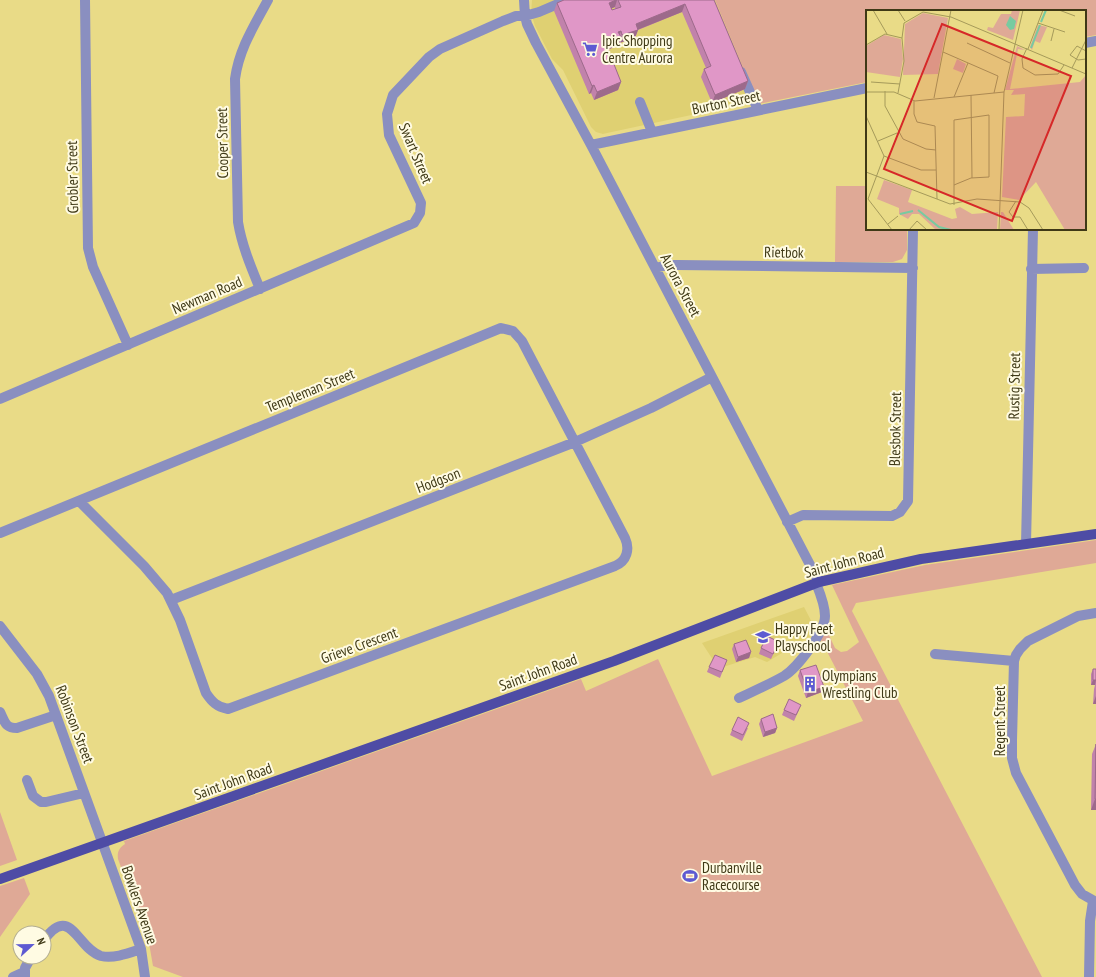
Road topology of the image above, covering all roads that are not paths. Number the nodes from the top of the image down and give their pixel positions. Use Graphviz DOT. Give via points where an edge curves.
graph roads {
  1 [pos="85,0"];
  2 [pos="268,0"];
  3 [pos="524,0"];
  4 [pos="565,0"];
  5 [pos="525,16"];
  6 [pos="1096,41"];
  7 [pos="1086,43"];
  8 [pos="739,66"];
  9 [pos="866,88"];
  10 [pos="640,102"];
  11 [pos="758,110"];
  12 [pos="652,132"];
  13 [pos="591,145"];
  14 [pos="420,213"];
  15 [pos="913,230"];
  16 [pos="1033,230"];
  17 [pos="655,268"];
  18 [pos="913,268"];
  19 [pos="1084,268"];
  20 [pos="1031,269"];
  21 [pos="260,289"];
  22 [pos="128,345"];
  23 [pos="712,377"];
  24 [pos="0,399"];
  25 [pos="575,442"];
  26 [pos="79,501"];
  27 [pos="787,522"];
  28 [pos="0,533"];
  29 [pos="1096,534"];
  30 [pos="1026,544"];
  31 [pos="817,583"];
  32 [pos="171,600"];
  33 [pos="1096,613"];
  34 [pos="0,626"];
  35 [pos="935,654"];
  36 [pos="1014,661"];
  37 [pos="739,698"];
  38 [pos="0,712"];
  39 [pos="56,715"];
  40 [pos="27,780"];
  41 [pos="84,793"];
  42 [pos="102,843"];
  43 [pos="0,879"];
  44 [pos="1094,901"];
  45 [pos="52,930"];
  46 [pos="141,949"];
  47 [pos="25,974"];
  48 [pos="13,977"];
  49 [pos="145,977"];
  50 [pos="1089,977"];
  1 -- 22 [label="street, Grobler Street" via="88,248 93,267"];
  2 -- 21 [label="street, Cooper Street" via="244,44 235,79 238,222 247,257"];
  3 -- 5 [label="street, Aurora Street"];
  4 -- 5 [label="street, Swart Street"];
  5 -- 13 [label="street, Aurora Street" via="536,43"];
  5 -- 14 [label="street, Swart Street" via="503,21 440,49 393,95 387,114 389,135 421,203"];
  6 -- 7 [label="street"];
  8 -- 11 [label="street"];
  9 -- 11 [label="street, Burton Street"];
  10 -- 12 [label="street"];
  11 -- 12 [label="street, Burton Street" via="710,115"];
  12 -- 13 [label="street, Burton Street"];
  13 -- 17 [label="street, Aurora Street"];
  14 -- 21 [label="street, Newman Road" via="410,226"];
  15 -- 18 [label="street, Blesbok Street"];
  16 -- 20 [label="street, Rustig Street"];
  17 -- 18 [label="street, Rietbok" via="668,265"];
  17 -- 23 [label="street, Aurora Street"];
  18 -- 27 [label="street, Blesbok Street" via="909,496 906,505 892,516 803,515"];
  19 -- 20 [label="street"];
  20 -- 30 [label="street, Rustig Street"];
  21 -- 22 [label="street, Newman Road"];
  22 -- 24 [label="street, Newman Road"];
  23 -- 25 [label="street, Hodgson"];
  23 -- 27 [label="street, Aurora Street"];
  25 -- 26 [label="street, Templeman Street" via="520,337 513,331 500,328"];
  25 -- 32 [label="street, Hodgson"];
  25 -- 32 [label="street, Grieve Crescent" via="628,543 625,558 615,566 228,709 220,708 206,693"];
  26 -- 28 [label="street, Templeman Street"];
  26 -- 32 [label="street, Grieve Crescent" via="144,566"];
  27 -- 31 [label="street, Aurora Street"];
  29 -- 30 [label="main road, Saint John Road"];
  30 -- 31 [label="main road, Saint John Road" via="921,559"];
  31 -- 37 [label="street, Aurora Street" via="825,615 820,633 797,664 785,675"];
  31 -- 42 [label="main road, Saint John Road" via="614,662"];
  33 -- 36 [label="street" via="1078,616 1028,641"];
  34 -- 39 [label="street, Robinson Street" via="41,680"];
  35 -- 36 [label="street"];
  36 -- 44 [label="street, Regent Street" via="1012,758 1016,773 1075,885 1082,894"];
  38 -- 39 [label="street" via="11,728"];
  39 -- 41 [label="street, Robinson Street"];
  40 -- 41 [label="street" via="33,796 40,802"];
  41 -- 42 [label="street, Robinson Street"];
  42 -- 43 [label="main road, Saint John Road"];
  42 -- 46 [label="street, Bowlers Avenue"];
  44 -- 50 [label="street" via="1090,921"];
  45 -- 46 [label="street" via="61,926 73,929 88,948 102,956 116,956"];
  46 -- 49 [label="street, Bowlers Avenue"];
  47 -- 48 [label="street"];
}
